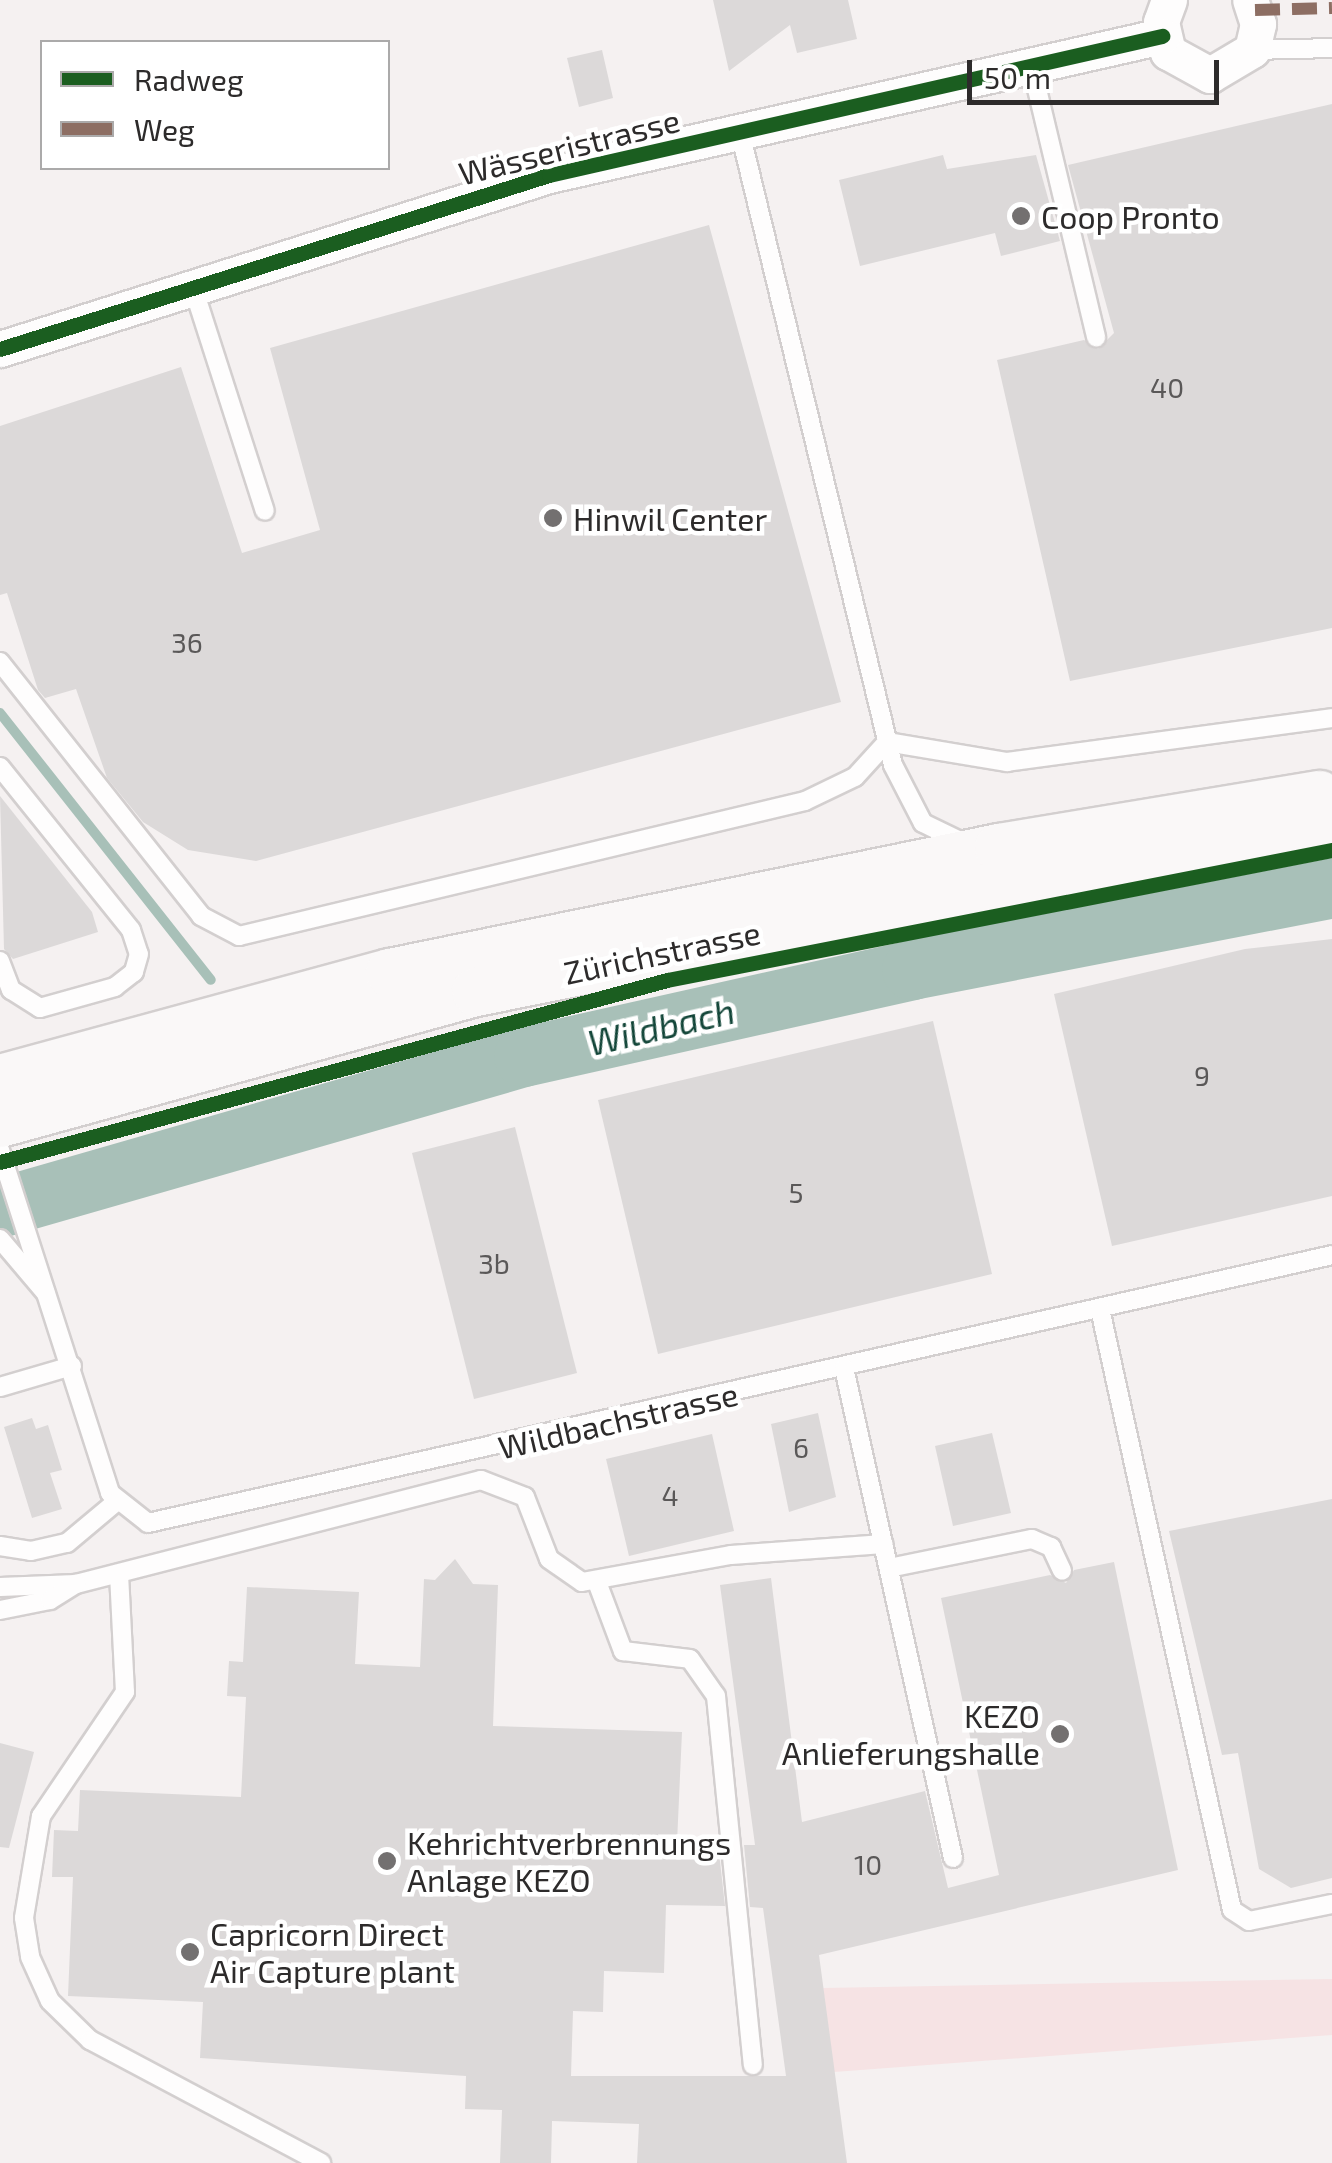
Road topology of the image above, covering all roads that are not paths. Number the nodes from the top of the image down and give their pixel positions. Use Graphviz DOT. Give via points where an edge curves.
graph roads {
  1 [pos="1169,0"];
  2 [pos="1250,0"];
  3 [pos="1162,36"];
  4 [pos="1332,48"];
  5 [pos="1252,50"];
  6 [pos="1032,68"];
  7 [pos="740,132"];
  8 [pos="192,284"];
  9 [pos="1096,337"];
  10 [pos="0,349"];
  11 [pos="265,511"];
  12 [pos="0,662"];
  13 [pos="1332,718"];
  14 [pos="887,742"];
  15 [pos="0,766"];
  16 [pos="1332,795"];
  17 [pos="1332,818"];
  18 [pos="999,848"];
  19 [pos="0,962"];
  20 [pos="0,1079"];
  21 [pos="0,1123"];
  22 [pos="0,1150"];
  23 [pos="0,1239"];
  24 [pos="1332,1256"];
  25 [pos="52,1300"];
  26 [pos="1100,1309"];
  27 [pos="72,1366"];
  28 [pos="844,1368"];
  29 [pos="0,1386"];
  30 [pos="116,1502"];
  31 [pos="884,1544"];
  32 [pos="0,1546"];
  33 [pos="889,1568"];
  34 [pos="1062,1571"];
  35 [pos="119,1574"];
  36 [pos="597,1582"];
  37 [pos="76,1584"];
  38 [pos="0,1587"];
  39 [pos="0,1610"];
  40 [pos="953,1858"];
  41 [pos="1332,1904"];
  42 [pos="753,2065"];
  43 [pos="321,2163"];
  1 -- 3 [label="street"];
  2 -- 5 [label="street" via="1258,24"];
  3 -- 5 [label="street" via="1194,73 1226,72"];
  3 -- 6 [label="street, Wässeristrasse"];
  4 -- 5 [label="lane"];
  6 -- 7 [label="street, Wässeristrasse"];
  6 -- 9 [label="lane"];
  7 -- 8 [label="street, Wässeristrasse" via="548,175"];
  7 -- 14 [label="lane"];
  8 -- 10 [label="street, Wässeristrasse"];
  8 -- 11 [label="lane"];
  12 -- 14 [label="lane" via="201,916 239,936 805,800 855,777"];
  13 -- 14 [label="lane" via="1007,762"];
  14 -- 18 [label="lane" via="924,823 956,841"];
  15 -- 19 [label="lane" via="131,930 139,954 134,972 115,987 40,1008 11,990"];
  16 -- 18 [label="main road, Zürichstrasse" via="1230,806"];
  17 -- 21 [label="main road, Zürichstrasse" via="476,992"];
  18 -- 20 [label="main road, Zürichstrasse" via="390,973"];
  22 -- 25 [label="lane"];
  23 -- 25 [label="lane"];
  24 -- 26 [label="lane, Wildbachstrasse"];
  25 -- 27 [label="lane"];
  26 -- 28 [label="lane, Wildbachstrasse"];
  26 -- 41 [label="lane" via="1232,1910 1249,1921"];
  27 -- 29 [label="lane"];
  27 -- 30 [label="lane"];
  28 -- 30 [label="lane, Wildbachstrasse" via="174,1522 136,1519"];
  28 -- 31 [label="lane"];
  30 -- 32 [label="lane" via="67,1543 31,1551"];
  31 -- 33 [label="lane"];
  31 -- 36 [label="lane" via="732,1554"];
  33 -- 34 [label="lane" via="1021,1539 1051,1547"];
  33 -- 40 [label="lane"];
  35 -- 36 [label="lane" via="481,1480 525,1497 556,1569"];
  35 -- 37 [label="lane"];
  35 -- 43 [label="lane" via="125,1692 41,1816 24,1918 30,1957 50,2001 90,2040"];
  36 -- 42 [label="lane" via="623,1651 690,1659 716,1696"];
  37 -- 38 [label="lane"];
  37 -- 39 [label="lane" via="50,1600"];
}
